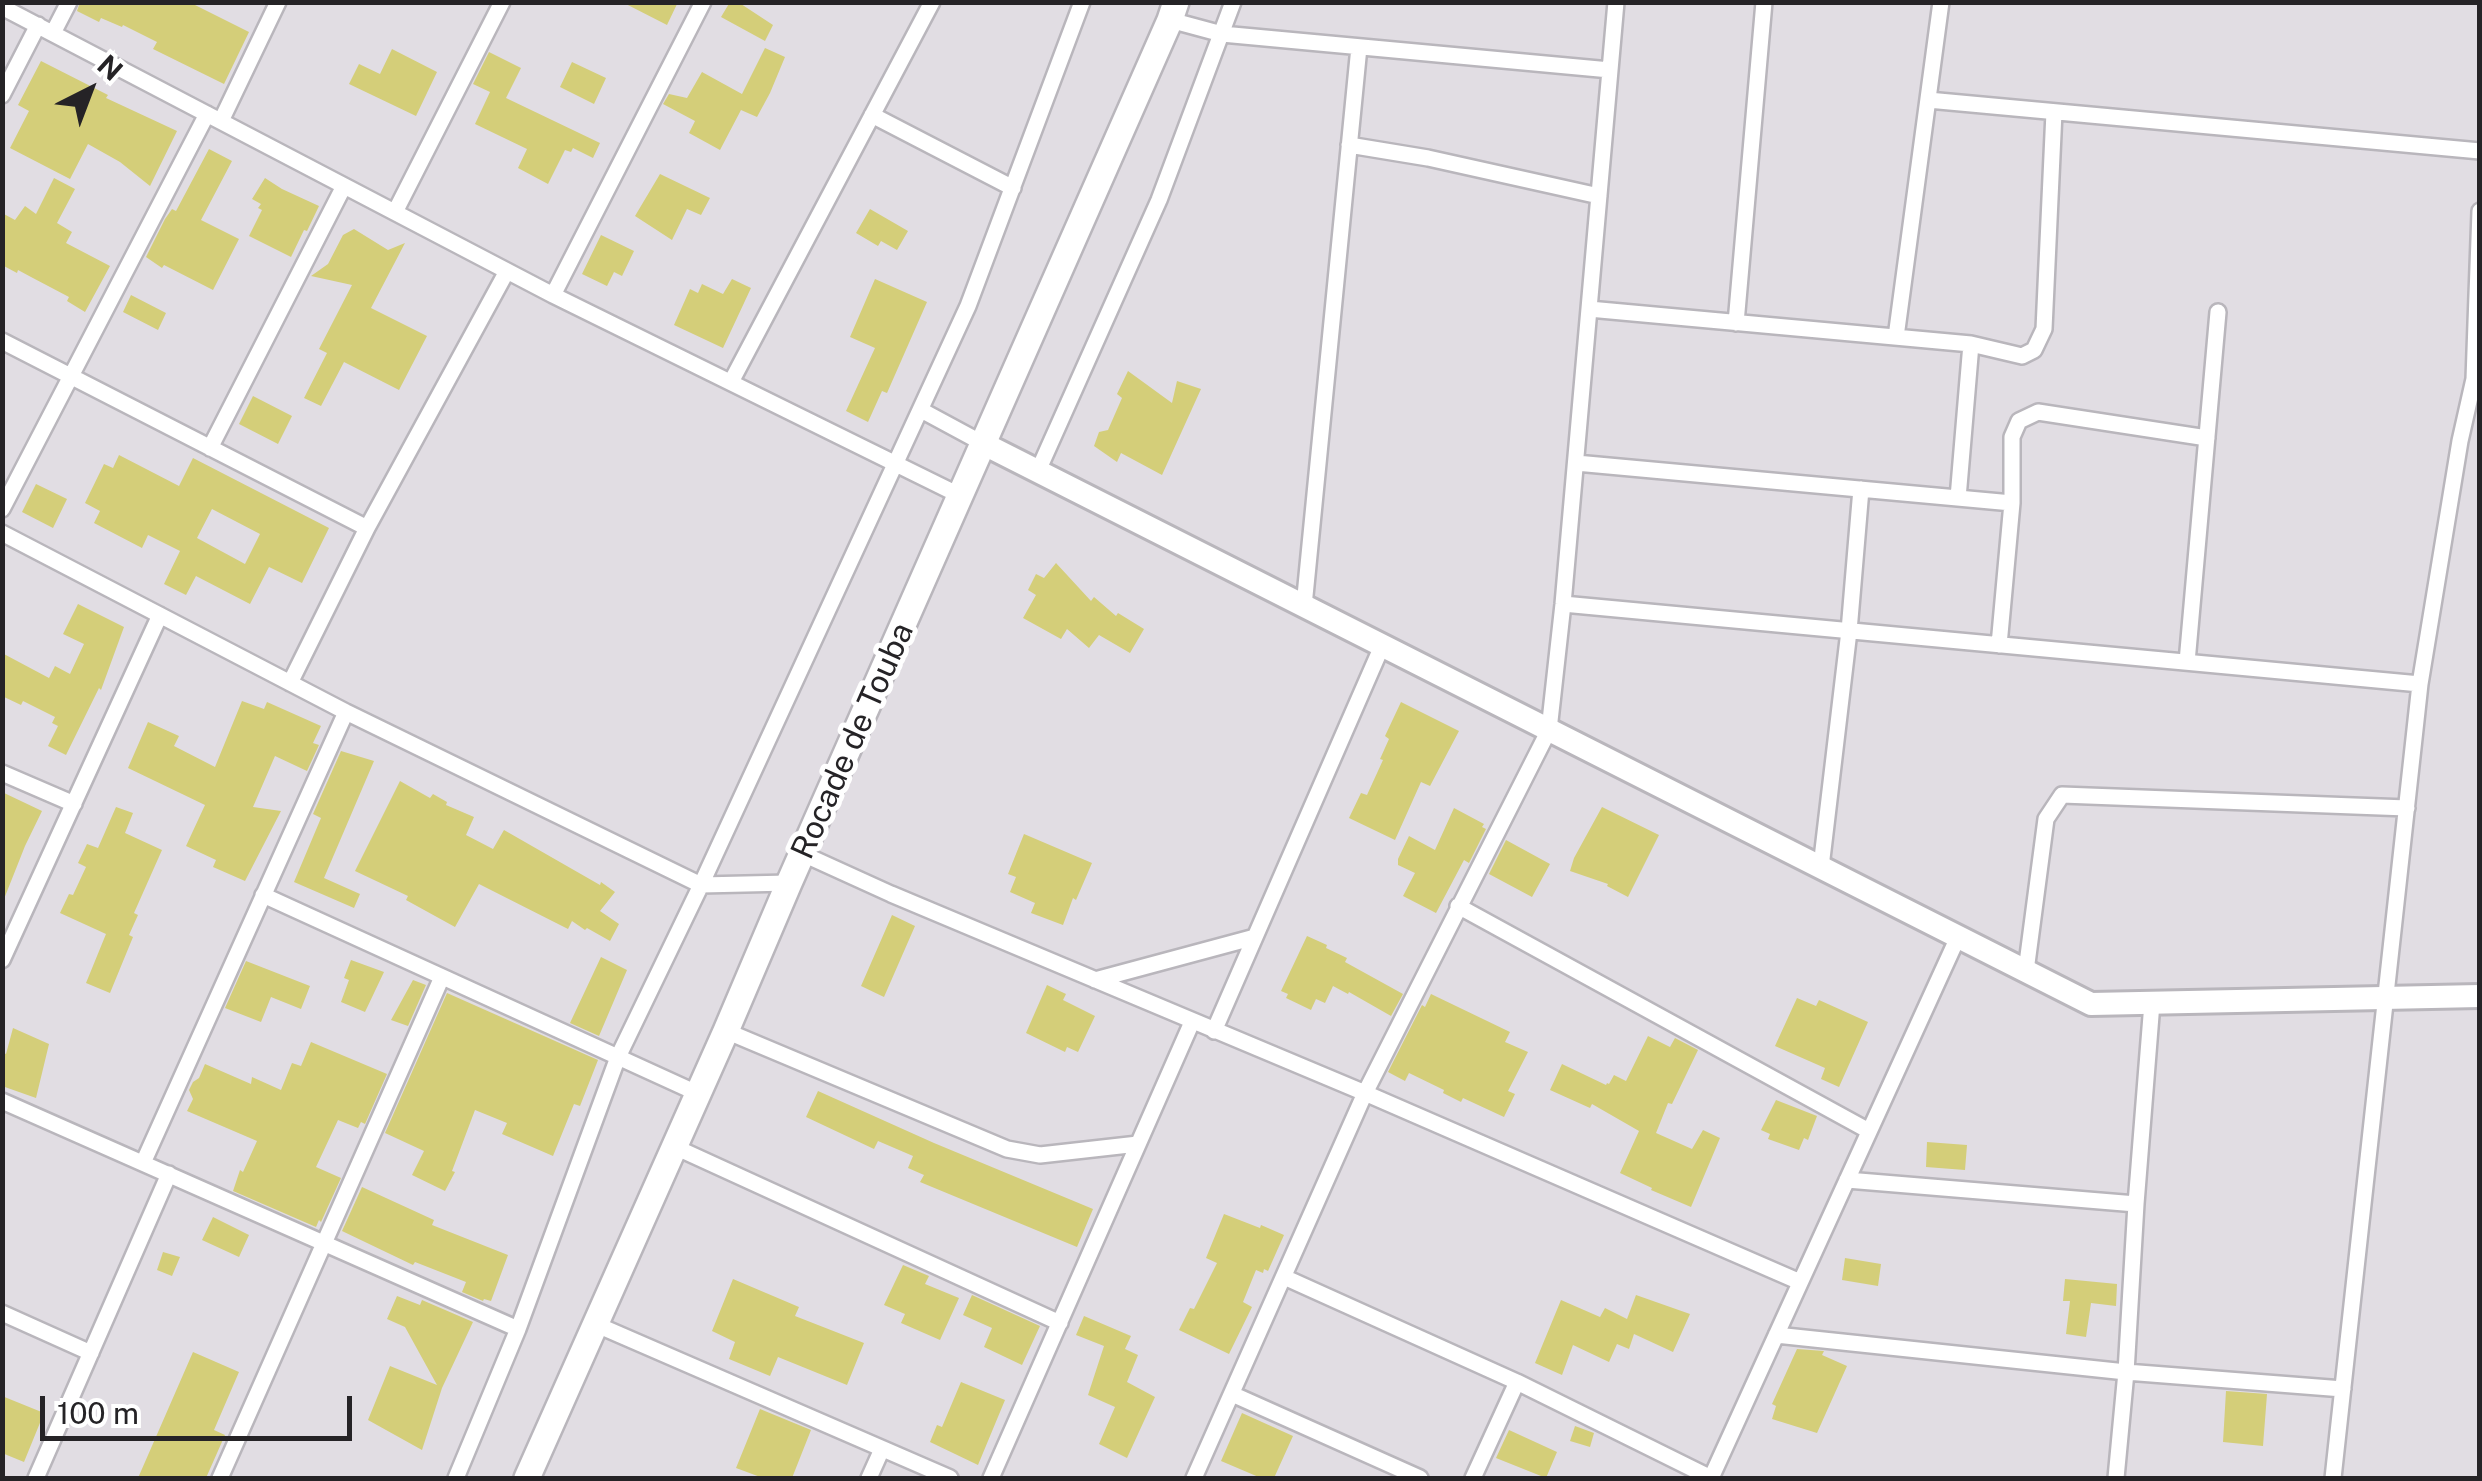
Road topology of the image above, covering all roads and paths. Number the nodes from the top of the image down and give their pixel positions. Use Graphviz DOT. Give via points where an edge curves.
graph roads {
  1 [pos="69,2"];
  2 [pos="278,2"];
  3 [pos="502,2"];
  4 [pos="703,2"];
  5 [pos="932,2"];
  6 [pos="1082,2"];
  7 [pos="1233,2"];
  8 [pos="1616,2"];
  9 [pos="1764,2"];
  10 [pos="1941,2"];
  11 [pos="2,7"];
  12 [pos="1173,11"];
  13 [pos="46,29"];
  14 [pos="1222,34"];
  15 [pos="1359,47"];
  16 [pos="1610,70"];
  17 [pos="2,95"];
  18 [pos="1928,100"];
  19 [pos="2054,112"];
  20 [pos="872,115"];
  21 [pos="214,118"];
  22 [pos="1350,145"];
  23 [pos="2480,151"];
  24 [pos="344,186"];
  25 [pos="1013,188"];
  26 [pos="1599,196"];
  27 [pos="2480,211"];
  28 [pos="394,212"];
  29 [pos="506,271"];
  30 [pos="553,295"];
  31 [pos="1589,309"];
  32 [pos="2218,312"];
  33 [pos="1736,322"];
  34 [pos="1896,337"];
  35 [pos="2,341"];
  36 [pos="1971,344"];
  37 [pos="71,376"];
  38 [pos="731,382"];
  39 [pos="920,410"];
  40 [pos="2207,438"];
  41 [pos="2460,441"];
  42 [pos="2480,442"];
  43 [pos="984,444"];
  44 [pos="210,448"];
  45 [pos="1576,463"];
  46 [pos="896,464"];
  47 [pos="1038,472"];
  48 [pos="1861,489"];
  49 [pos="961,496"];
  50 [pos="1958,498"];
  51 [pos="2012,504"];
  52 [pos="2,509"];
  53 [pos="366,528"];
  54 [pos="2,533"];
  55 [pos="1563,604"];
  56 [pos="1304,606"];
  57 [pos="160,616"];
  58 [pos="1848,631"];
  59 [pos="1999,644"];
  60 [pos="1382,646"];
  61 [pos="2188,662"];
  62 [pos="290,683"];
  63 [pos="2420,684"];
  64 [pos="346,712"];
  65 [pos="1549,730"];
  66 [pos="2,773"];
  67 [pos="74,804"];
  68 [pos="2408,808"];
  69 [pos="804,854"];
  70 [pos="1821,867"];
  71 [pos="789,883"];
  72 [pos="702,885"];
  73 [pos="264,895"];
  74 [pos="1458,906"];
  75 [pos="1958,936"];
  76 [pos="1255,938"];
  77 [pos="2,960"];
  78 [pos="2026,971"];
  79 [pos="442,977"];
  80 [pos="1095,980"];
  81 [pos="2480,996"];
  82 [pos="2388,998"];
  83 [pos="2152,1003"];
  84 [pos="1192,1022"];
  85 [pos="726,1031"];
  86 [pos="1214,1031"];
  87 [pos="618,1058"];
  88 [pos="1365,1093"];
  89 [pos="699,1094"];
  90 [pos="2,1100"];
  91 [pos="1869,1131"];
  92 [pos="1138,1144"];
  93 [pos="675,1147"];
  94 [pos="143,1163"];
  95 [pos="169,1174"];
  96 [pos="1847,1180"];
  97 [pos="2136,1204"];
  98 [pos="323,1243"];
  99 [pos="1284,1276"];
  100 [pos="1800,1282"];
  101 [pos="2,1314"];
  102 [pos="1060,1323"];
  103 [pos="595,1324"];
  104 [pos="518,1329"];
  105 [pos="1776,1335"];
  106 [pos="91,1353"];
  107 [pos="2126,1372"];
  108 [pos="1517,1382"];
  109 [pos="2344,1390"];
  110 [pos="1232,1394"];
  111 [pos="882,1449"];
  112 [pos="36,1478"];
  113 [pos="220,1478"];
  114 [pos="456,1478"];
  115 [pos="527,1478"];
  116 [pos="868,1478"];
  117 [pos="950,1478"];
  118 [pos="991,1478"];
  119 [pos="1194,1478"];
  120 [pos="1420,1478"];
  121 [pos="1473,1478"];
  122 [pos="1711,1478"];
  123 [pos="2116,1478"];
  124 [pos="2334,1478"];
  1 -- 13 [label="street"];
  2 -- 21 [label="street"];
  3 -- 28 [label="street"];
  4 -- 30 [label="street"];
  5 -- 20 [label="street"];
  6 -- 25 [label="street"];
  7 -- 14 [label="street"];
  8 -- 16 [label="street"];
  9 -- 33 [label="street"];
  10 -- 18 [label="street"];
  11 -- 13 [label="street"];
  12 -- 14 [label="street"];
  12 -- 43 [label="main road, Rocade de Touba"];
  13 -- 17 [label="street"];
  13 -- 21 [label="street"];
  14 -- 15 [label="street"];
  14 -- 47 [label="street" via="1160,200"];
  15 -- 16 [label="street"];
  15 -- 22 [label="street"];
  16 -- 26 [label="street"];
  18 -- 19 [label="street"];
  18 -- 34 [label="street"];
  19 -- 23 [label="street"];
  19 -- 36 [label="street" via="2044,330 2034,350 2022,356"];
  20 -- 25 [label="street"];
  20 -- 38 [label="street"];
  21 -- 24 [label="street"];
  21 -- 37 [label="street"];
  22 -- 26 [label="street"];
  22 -- 56 [label="street"];
  24 -- 28 [label="street"];
  24 -- 44 [label="street"];
  25 -- 39 [label="street"];
  26 -- 31 [label="street"];
  27 -- 41 [label="street" via="2474,379"];
  28 -- 29 [label="street"];
  29 -- 30 [label="street"];
  29 -- 53 [label="street"];
  30 -- 38 [label="street"];
  31 -- 33 [label="street"];
  31 -- 45 [label="street"];
  32 -- 40 [label="street"];
  33 -- 34 [label="street"];
  34 -- 36 [label="street"];
  35 -- 37 [label="street"];
  36 -- 50 [label="street"];
  37 -- 44 [label="street"];
  37 -- 52 [label="street"];
  38 -- 46 [label="street"];
  39 -- 43 [label="street"];
  39 -- 46 [label="street"];
  40 -- 51 [label="street" via="2038,412 2019,421 2012,437"];
  40 -- 61 [label="street"];
  41 -- 42 [label="street"];
  41 -- 63 [label="street"];
  43 -- 47 [label="main road"];
  43 -- 49 [label="main road, Rocade de Touba"];
  44 -- 53 [label="street"];
  45 -- 48 [label="street"];
  45 -- 55 [label="street"];
  46 -- 49 [label="street"];
  46 -- 72 [label="street"];
  47 -- 56 [label="main road"];
  48 -- 50 [label="street"];
  48 -- 58 [label="street"];
  49 -- 69 [label="main road, Rocade de Touba"];
  50 -- 51 [label="street"];
  51 -- 59 [label="street"];
  53 -- 62 [label="street"];
  54 -- 57 [label="street"];
  55 -- 58 [label="street"];
  55 -- 65 [label="street"];
  56 -- 60 [label="main road"];
  57 -- 62 [label="street"];
  57 -- 67 [label="street"];
  58 -- 59 [label="street"];
  58 -- 70 [label="street"];
  59 -- 61 [label="street"];
  60 -- 65 [label="main road"];
  60 -- 76 [label="street"];
  61 -- 63 [label="street"];
  62 -- 64 [label="street"];
  63 -- 68 [label="street"];
  64 -- 72 [label="street"];
  64 -- 73 [label="street"];
  65 -- 70 [label="main road"];
  65 -- 74 [label="street"];
  66 -- 67 [label="street"];
  67 -- 77 [label="street"];
  68 -- 78 [label="street" via="2062,795 2046,819"];
  68 -- 82 [label="street"];
  69 -- 71 [label="main road, Rocade de Touba"];
  69 -- 80 [label="street"];
  70 -- 75 [label="main road"];
  71 -- 72 [label="street"];
  71 -- 85 [label="main road, Rocade de Touba"];
  72 -- 87 [label="street"];
  73 -- 79 [label="street"];
  73 -- 94 [label="street"];
  74 -- 88 [label="street"];
  74 -- 91 [label="street"];
  75 -- 78 [label="main road"];
  75 -- 91 [label="street"];
  76 -- 80 [label="street"];
  76 -- 86 [label="street"];
  78 -- 83 [label="main road" via="2091,1004"];
  79 -- 87 [label="street"];
  79 -- 98 [label="street"];
  80 -- 84 [label="street"];
  81 -- 82 [label="main road"];
  82 -- 83 [label="main road"];
  82 -- 109 [label="street"];
  83 -- 97 [label="street"];
  84 -- 86 [label="street"];
  84 -- 92 [label="street"];
  85 -- 89 [label="main road, Rocade de Touba"];
  85 -- 92 [label="street" via="1008,1148 1040,1155"];
  86 -- 88 [label="street"];
  87 -- 89 [label="street"];
  87 -- 104 [label="street"];
  88 -- 99 [label="street"];
  88 -- 100 [label="street"];
  89 -- 93 [label="main road, Rocade de Touba"];
  90 -- 94 [label="street"];
  91 -- 96 [label="street"];
  92 -- 102 [label="street"];
  93 -- 102 [label="street"];
  93 -- 103 [label="main road, Rocade de Touba"];
  94 -- 95 [label="street"];
  95 -- 98 [label="street"];
  95 -- 106 [label="street"];
  96 -- 97 [label="street"];
  96 -- 100 [label="street"];
  97 -- 107 [label="street"];
  98 -- 104 [label="street"];
  98 -- 113 [label="street"];
  99 -- 108 [label="street"];
  99 -- 110 [label="street"];
  100 -- 105 [label="street"];
  101 -- 106 [label="street"];
  102 -- 118 [label="street"];
  103 -- 111 [label="street"];
  103 -- 115 [label="main road, Rocade de Touba"];
  104 -- 114 [label="street"];
  105 -- 107 [label="street"];
  105 -- 122 [label="street"];
  106 -- 112 [label="street"];
  107 -- 109 [label="street"];
  107 -- 123 [label="street"];
  108 -- 121 [label="street"];
  108 -- 122 [label="street"];
  109 -- 124 [label="street"];
  110 -- 119 [label="street"];
  110 -- 120 [label="street"];
  111 -- 116 [label="street"];
  111 -- 117 [label="street"];
}
